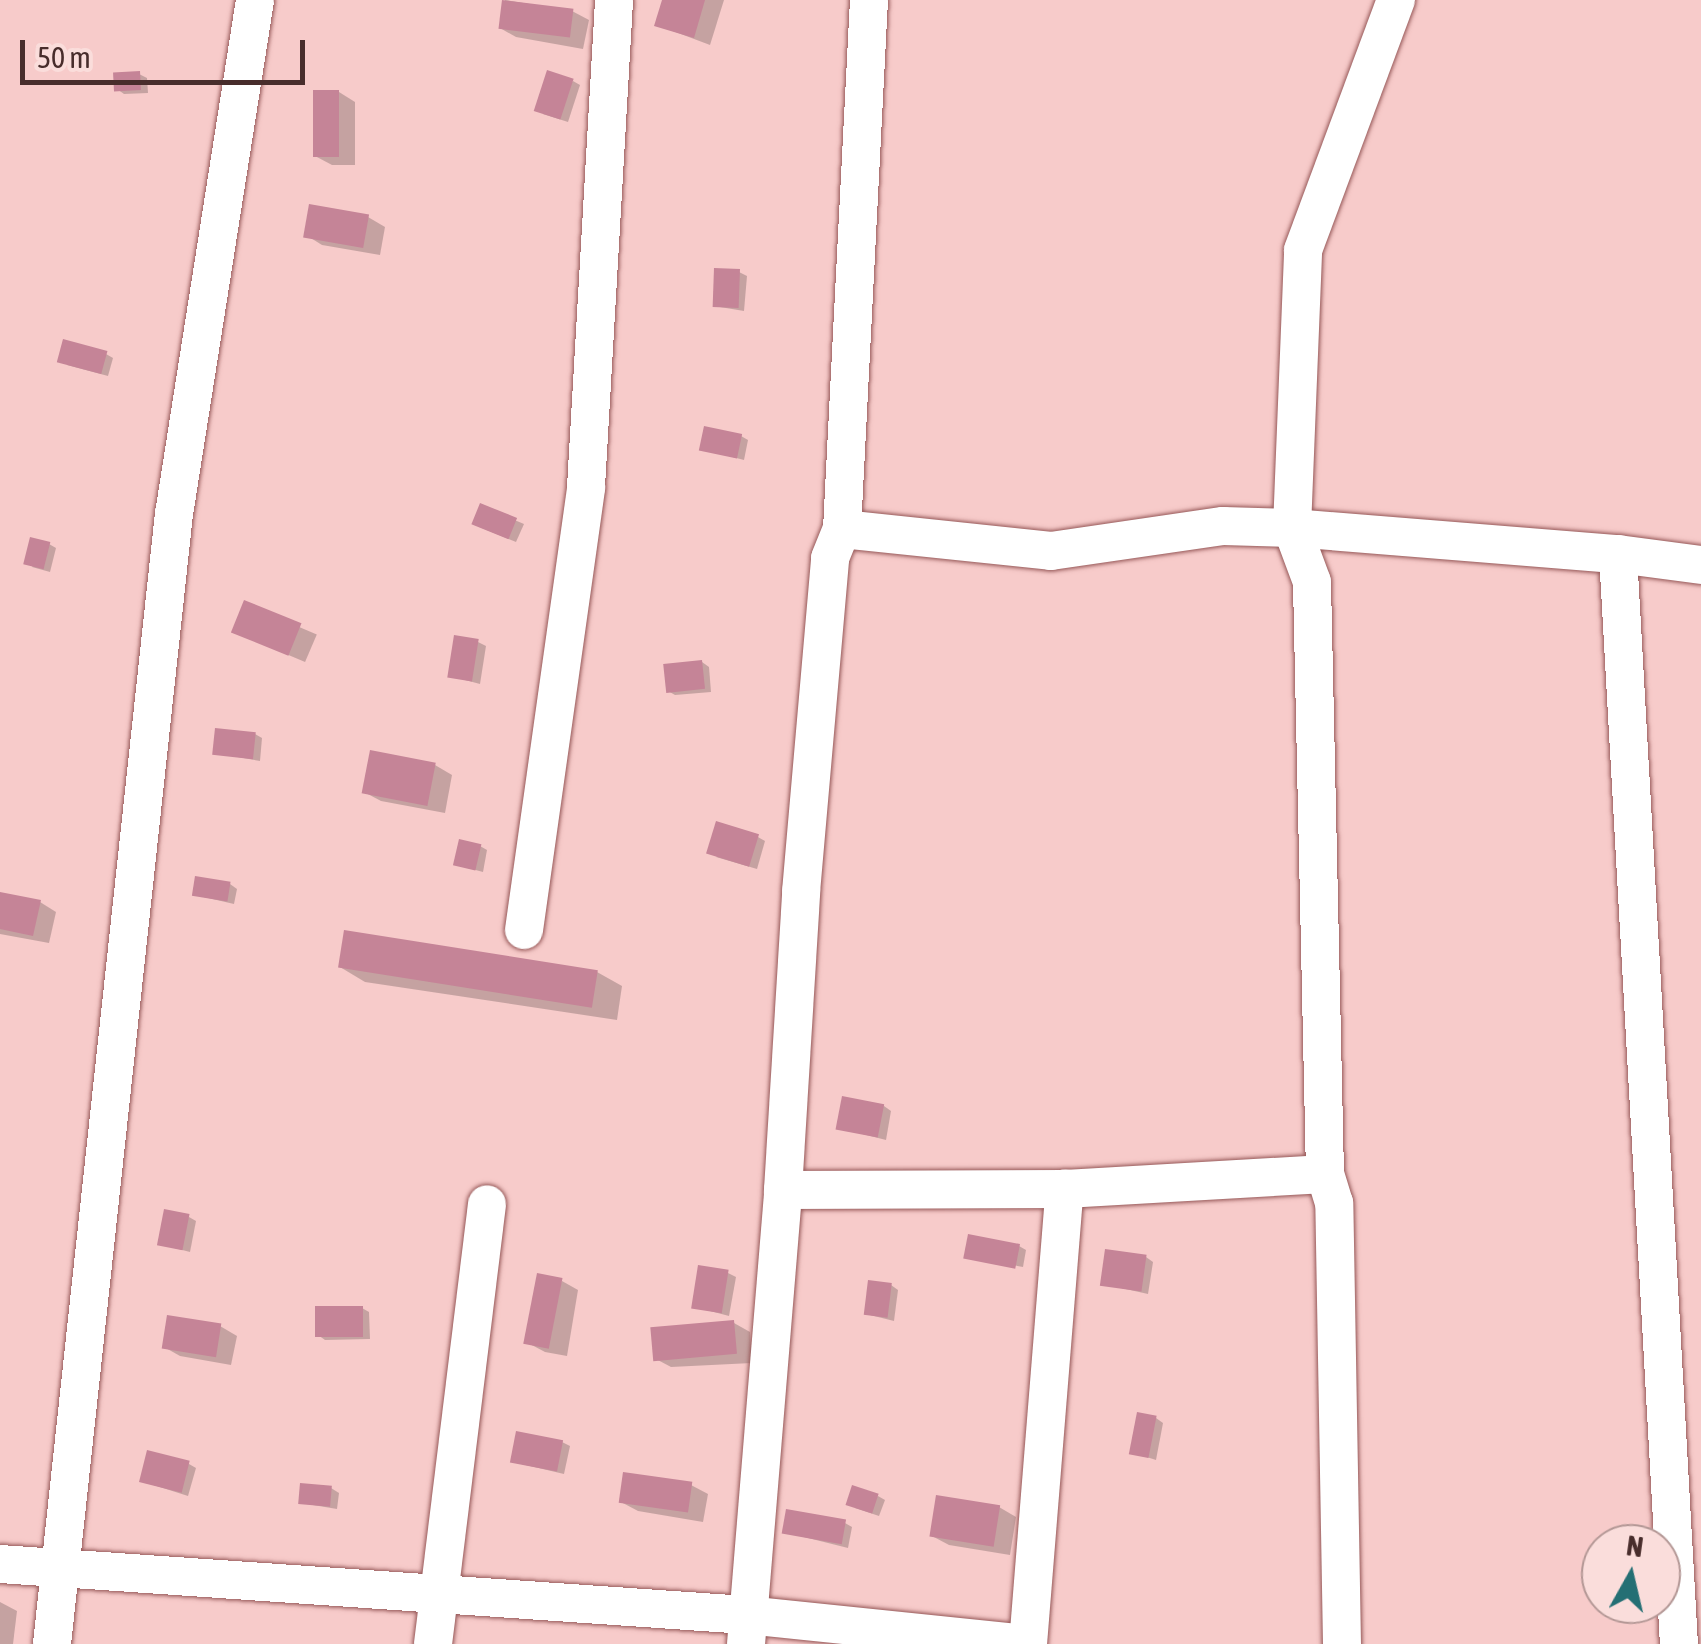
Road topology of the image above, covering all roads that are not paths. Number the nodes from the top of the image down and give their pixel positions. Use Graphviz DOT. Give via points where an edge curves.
graph roads {
  1 [pos="255,0"];
  2 [pos="614,0"];
  3 [pos="869,0"];
  4 [pos="1396,0"];
  5 [pos="1292,528"];
  6 [pos="842,530"];
  7 [pos="1618,554"];
  8 [pos="1701,565"];
  9 [pos="524,930"];
  10 [pos="1324,1174"];
  11 [pos="1064,1189"];
  12 [pos="783,1190"];
  13 [pos="487,1204"];
  14 [pos="0,1564"];
  15 [pos="57,1569"];
  16 [pos="438,1592"];
  17 [pos="747,1630"];
  18 [pos="52,1644"];
  19 [pos="433,1644"];
  20 [pos="1027,1644"];
  21 [pos="1342,1644"];
  22 [pos="1679,1644"];
  1 -- 15 [label="street" via="174,514"];
  2 -- 9 [label="street" via="586,486"];
  3 -- 6 [label="street"];
  4 -- 5 [label="street" via="1304,250"];
  5 -- 6 [label="street" via="1223,526 1051,550"];
  5 -- 7 [label="street"];
  5 -- 10 [label="street" via="1312,582"];
  6 -- 12 [label="street" via="830,558"];
  7 -- 8 [label="street"];
  7 -- 22 [label="street"];
  10 -- 11 [label="street"];
  10 -- 21 [label="street" via="1334,1203"];
  11 -- 12 [label="street"];
  11 -- 20 [label="street"];
  12 -- 17 [label="street"];
  13 -- 16 [label="street"];
  14 -- 15 [label="street"];
  15 -- 16 [label="street"];
  15 -- 18 [label="street"];
  16 -- 17 [label="street"];
  16 -- 19 [label="street"];
  17 -- 20 [label="street"];
}
